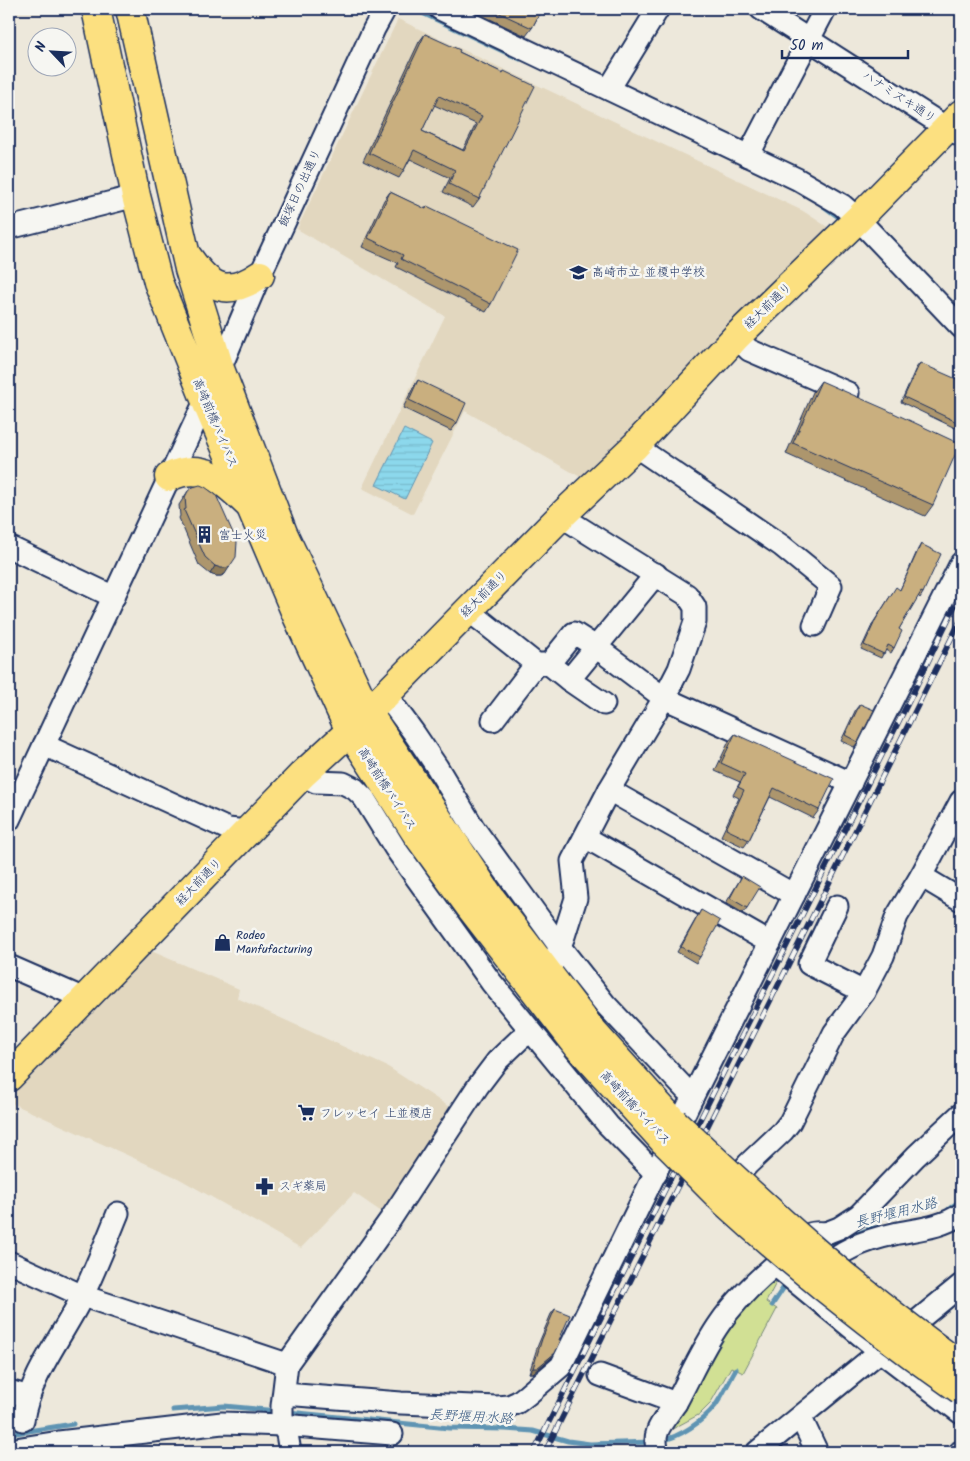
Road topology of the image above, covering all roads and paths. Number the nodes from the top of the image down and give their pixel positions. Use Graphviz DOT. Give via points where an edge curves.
graph roads {
  1 [pos="96,9"];
  2 [pos="130,9"];
  3 [pos="385,9"];
  4 [pos="440,9"];
  5 [pos="658,9"];
  6 [pos="761,9"];
  7 [pos="825,9"];
  8 [pos="809,40"];
  9 [pos="609,89"];
  10 [pos="957,126"];
  11 [pos="748,156"];
  12 [pos="136,196"];
  13 [pos="858,219"];
  14 [pos="9,228"];
  15 [pos="186,254"];
  16 [pos="260,275"];
  17 [pos="961,327"];
  18 [pos="736,337"];
  19 [pos="220,368"];
  20 [pos="205,399"];
  21 [pos="865,400"];
  22 [pos="635,446"];
  23 [pos="169,477"];
  24 [pos="250,505"];
  25 [pos="561,516"];
  26 [pos="9,547"];
  27 [pos="961,563"];
  28 [pos="656,574"];
  29 [pos="114,597"];
  30 [pos="468,610"];
  31 [pos="814,624"];
  32 [pos="596,647"];
  33 [pos="543,664"];
  34 [pos="569,680"];
  35 [pos="664,698"];
  36 [pos="604,704"];
  37 [pos="368,713"];
  38 [pos="493,720"];
  39 [pos="44,745"];
  40 [pos="302,775"];
  41 [pos="852,783"];
  42 [pos="610,790"];
  43 [pos="961,801"];
  44 [pos="9,820"];
  45 [pos="247,830"];
  46 [pos="584,837"];
  47 [pos="921,876"];
  48 [pos="794,895"];
  49 [pos="961,900"];
  50 [pos="837,906"];
  51 [pos="770,942"];
  52 [pos="557,954"];
  53 [pos="9,966"];
  54 [pos="864,992"];
  55 [pos="82,1002"];
  56 [pos="531,1032"];
  57 [pos="9,1077"];
  58 [pos="693,1096"];
  59 [pos="961,1114"];
  60 [pos="669,1131"];
  61 [pos="656,1174"];
  62 [pos="118,1213"];
  63 [pos="961,1214"];
  64 [pos="9,1262"];
  65 [pos="788,1276"];
  66 [pos="961,1285"];
  67 [pos="83,1296"];
  68 [pos="881,1352"];
  69 [pos="287,1364"];
  70 [pos="961,1366"];
  71 [pos="600,1375"];
  72 [pos="961,1390"];
  73 [pos="19,1394"];
  74 [pos="676,1403"];
  75 [pos="283,1411"];
  76 [pos="961,1413"];
  77 [pos="800,1418"];
  78 [pos="23,1420"];
  79 [pos="392,1434"];
  80 [pos="657,1448"];
  81 [pos="21,1450"];
  82 [pos="290,1452"];
  83 [pos="758,1452"];
  84 [pos="817,1452"];
  1 -- 12 [label="main road, 高崎前橋バイパス"];
  2 -- 15 [label="main road, 高崎前橋バイパス"];
  3 -- 16 [label="street, 飯塚日の出通り"];
  4 -- 9 [label="street"];
  5 -- 9 [label="street"];
  6 -- 8 [label="street, ハナミズキ通り"];
  7 -- 8 [label="street"];
  8 -- 10 [label="street, ハナミズキ通り"];
  8 -- 11 [label="street"];
  9 -- 11 [label="street"];
  10 -- 13 [label="main road, 経大前通り"];
  11 -- 13 [label="street" via="827,196"];
  12 -- 14 [label="street"];
  12 -- 20 [label="main road, 高崎前橋バイパス" via="158,282"];
  13 -- 17 [label="street"];
  13 -- 18 [label="main road, 経大前通り"];
  15 -- 16 [label="main road" via="202,275 218,286 247,283"];
  15 -- 19 [label="main road, 高崎前橋バイパス"];
  16 -- 19 [label="street, 飯塚日の出通り"];
  18 -- 21 [label="street" via="749,350"];
  18 -- 22 [label="main road, 経大前通り"];
  19 -- 20 [label="street, 飯塚日の出通り"];
  19 -- 37 [label="main road, 高崎前橋バイパス" via="283,533"];
  20 -- 23 [label="street, 飯塚日の出通り"];
  20 -- 24 [label="main road, 高崎前橋バイパス"];
  22 -- 25 [label="main road, 経大前通り"];
  22 -- 31 [label="street" via="782,546 832,586"];
  23 -- 24 [label="main road" via="188,471 208,473 224,482"];
  23 -- 29 [label="street, 飯塚日の出通り"];
  24 -- 37 [label="main road, 高崎前橋バイパス" via="297,616"];
  25 -- 28 [label="street"];
  25 -- 30 [label="main road, 経大前通り"];
  26 -- 29 [label="street"];
  27 -- 41 [label="street"];
  28 -- 32 [label="street"];
  28 -- 35 [label="street" via="687,595 695,607 695,622 679,669"];
  29 -- 39 [label="street, 飯塚日の出通り"];
  30 -- 33 [label="street"];
  30 -- 37 [label="main road, 経大前通り"];
  32 -- 33 [label="street" via="574,632"];
  32 -- 34 [label="street"];
  32 -- 35 [label="street"];
  33 -- 34 [label="street"];
  33 -- 38 [label="street"];
  34 -- 36 [label="street"];
  35 -- 41 [label="street"];
  35 -- 42 [label="street"];
  37 -- 40 [label="main road, 経大前通り"];
  37 -- 52 [label="street" via="414,733"];
  37 -- 60 [label="main road, 高崎前橋バイパス" via="490,897"];
  39 -- 44 [label="street, 飯塚日の出通り"];
  39 -- 45 [label="street" via="228,829"];
  40 -- 45 [label="main road, 経大前通り"];
  40 -- 56 [label="street" via="316,782 343,782 364,798 395,848 491,982 512,994"];
  41 -- 48 [label="street"];
  42 -- 46 [label="street"];
  42 -- 48 [label="street"];
  43 -- 47 [label="street"];
  45 -- 55 [label="main road, 経大前通り"];
  46 -- 51 [label="street"];
  46 -- 52 [label="street" via="572,861 576,898"];
  47 -- 49 [label="street"];
  47 -- 54 [label="street" via="896,916 883,956"];
  48 -- 51 [label="street"];
  50 -- 54 [label="street" via="809,964"];
  51 -- 58 [label="street"];
  52 -- 58 [label="street"];
  53 -- 55 [label="street" via="73,994"];
  54 -- 65 [label="street" via="834,1033 790,1122 748,1164 714,1207"];
  55 -- 57 [label="main road, 経大前通り"];
  56 -- 61 [label="street" via="608,1125"];
  56 -- 69 [label="street" via="520,1038 478,1086 390,1220"];
  58 -- 61 [label="street"];
  59 -- 65 [label="street" via="859,1214 826,1233 809,1233"];
  60 -- 70 [label="main road, 高崎前橋バイパス, bridge" via="738,1183 810,1247"];
  60 -- 72 [label="main road, 高崎前橋バイパス, bridge" via="725,1202 795,1264"];
  61 -- 75 [label="street" via="561,1366 518,1402 497,1407 401,1403"];
  62 -- 67 [label="street"];
  63 -- 65 [label="street" via="935,1227 856,1244 822,1267"];
  64 -- 67 [label="street"];
  65 -- 68 [label="street"];
  65 -- 74 [label="street" via="756,1281 733,1306 710,1339"];
  66 -- 68 [label="street"];
  67 -- 69 [label="street"];
  67 -- 73 [label="street" via="42,1368"];
  68 -- 76 [label="street"];
  68 -- 77 [label="street"];
  69 -- 75 [label="street"];
  71 -- 74 [label="street"];
  73 -- 78 [label="street" via="25,1406"];
  74 -- 80 [label="street" via="659,1426"];
  75 -- 79 [label="street"];
  75 -- 81 [label="street" via="222,1424 59,1442"];
  75 -- 82 [label="street"];
  77 -- 83 [label="street"];
  77 -- 84 [label="street"];
}
